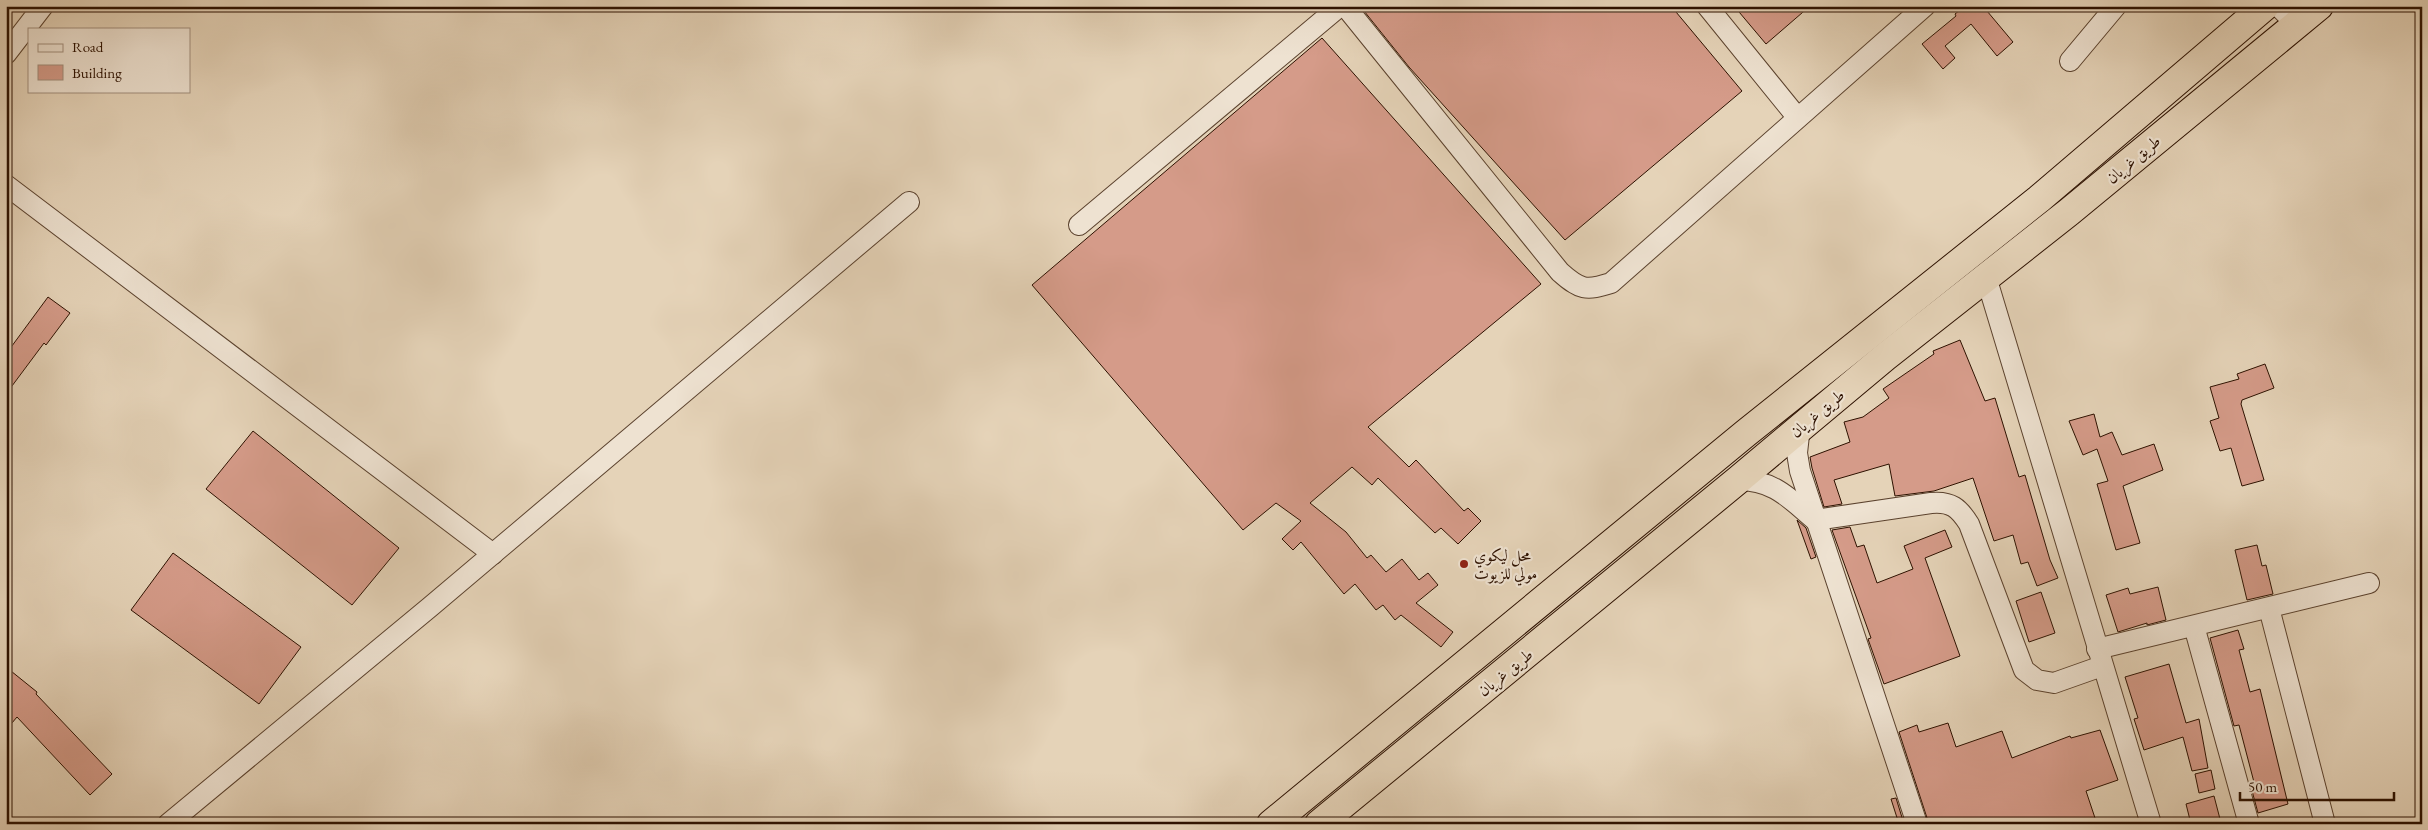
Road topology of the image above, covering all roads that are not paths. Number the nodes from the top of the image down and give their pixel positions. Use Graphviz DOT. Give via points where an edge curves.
graph roads {
  1 [pos="43,6"];
  2 [pos="1340,6"];
  3 [pos="1345,6"];
  4 [pos="1707,6"];
  5 [pos="1925,6"];
  6 [pos="2116,6"];
  7 [pos="2265,6"];
  8 [pos="2278,6"];
  9 [pos="2319,6"];
  10 [pos="2297,25"];
  11 [pos="6,54"];
  12 [pos="2070,61"];
  13 [pos="1797,117"];
  14 [pos="6,185"];
  15 [pos="910,202"];
  16 [pos="1079,225"];
  17 [pos="1986,277"];
  18 [pos="1800,426"];
  19 [pos="1738,480"];
  20 [pos="1815,520"];
  21 [pos="492,554"];
  22 [pos="2369,583"];
  23 [pos="2269,608"];
  24 [pos="2194,626"];
  25 [pos="2100,657"];
  26 [pos="168,824"];
  27 [pos="1271,824"];
  28 [pos="1319,824"];
  29 [pos="1917,824"];
  30 [pos="2151,824"];
  31 [pos="2249,824"];
  32 [pos="2325,824"];
  1 -- 11 [label="street"];
  2 -- 16 [label="street"];
  3 -- 13 [label="street" via="1560,272 1575,286 1591,289 1611,283"];
  4 -- 13 [label="street"];
  5 -- 13 [label="street"];
  6 -- 12 [label="street"];
  7 -- 27 [label="highway, طريق غريان" via="2039,199 1746,433"];
  8 -- 10 [label="street"];
  9 -- 10 [label="highway, طريق غريان"];
  10 -- 17 [label="highway, طريق غريان"];
  14 -- 21 [label="street"];
  15 -- 21 [label="street"];
  17 -- 18 [label="highway, طريق غريان"];
  17 -- 25 [label="street"];
  18 -- 19 [label="highway, طريق غريان"];
  18 -- 20 [label="street" via="1797,453"];
  19 -- 20 [label="street" via="1758,481 1776,488"];
  19 -- 28 [label="highway, طريق غريان"];
  20 -- 25 [label="street" via="1942,502 1954,505 1969,524 2024,670 2037,680 2054,683"];
  20 -- 29 [label="street"];
  21 -- 26 [label="street"];
  22 -- 23 [label="street"];
  23 -- 24 [label="street"];
  23 -- 32 [label="street"];
  24 -- 25 [label="street"];
  24 -- 31 [label="street"];
  25 -- 30 [label="street"];
}
